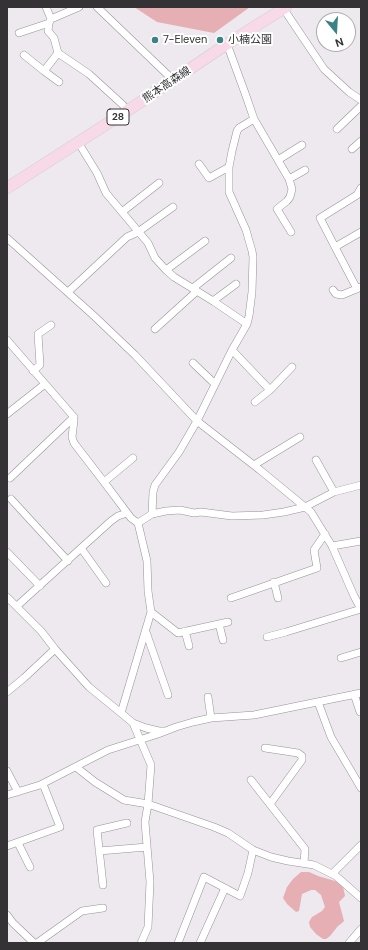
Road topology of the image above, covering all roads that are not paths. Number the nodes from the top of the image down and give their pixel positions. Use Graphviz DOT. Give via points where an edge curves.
graph roads {
  1 [pos="46,7"];
  2 [pos="78,7"];
  3 [pos="96,7"];
  4 [pos="281,8"];
  5 [pos="50,21"];
  6 [pos="19,33"];
  7 [pos="227,44"];
  8 [pos="58,53"];
  9 [pos="24,55"];
  10 [pos="44,71"];
  11 [pos="170,77"];
  12 [pos="60,82"];
  13 [pos="361,100"];
  14 [pos="123,105"];
  15 [pos="361,106"];
  16 [pos="254,119"];
  17 [pos="337,129"];
  18 [pos="361,141"];
  19 [pos="78,142"];
  20 [pos="302,145"];
  21 [pos="352,149"];
  22 [pos="278,160"];
  23 [pos="199,164"];
  24 [pos="229,167"];
  25 [pos="305,170"];
  26 [pos="289,179"];
  27 [pos="159,183"];
  28 [pos="7,188"];
  29 [pos="361,188"];
  30 [pos="173,207"];
  31 [pos="122,212"];
  32 [pos="138,232"];
  33 [pos="291,232"];
  34 [pos="361,232"];
  35 [pos="7,238"];
  36 [pos="205,241"];
  37 [pos="334,247"];
  38 [pos="231,258"];
  39 [pos="166,270"];
  40 [pos="236,284"];
  41 [pos="359,288"];
  42 [pos="195,290"];
  43 [pos="333,290"];
  44 [pos="68,292"];
  45 [pos="213,301"];
  46 [pos="247,324"];
  47 [pos="51,325"];
  48 [pos="155,329"];
  49 [pos="7,340"];
  50 [pos="232,350"];
  51 [pos="193,363"];
  52 [pos="292,368"];
  53 [pos="33,370"];
  54 [pos="45,384"];
  55 [pos="215,384"];
  56 [pos="270,390"];
  57 [pos="255,402"];
  58 [pos="7,414"];
  59 [pos="74,417"];
  60 [pos="197,421"];
  61 [pos="300,437"];
  62 [pos="133,458"];
  63 [pos="316,460"];
  64 [pos="254,465"];
  65 [pos="10,478"];
  66 [pos="104,482"];
  67 [pos="361,485"];
  68 [pos="334,492"];
  69 [pos="11,499"];
  70 [pos="305,507"];
  71 [pos="127,513"];
  72 [pos="152,514"];
  73 [pos="138,523"];
  74 [pos="325,534"];
  75 [pos="361,541"];
  76 [pos="332,546"];
  77 [pos="81,548"];
  78 [pos="7,552"];
  79 [pos="68,561"];
  80 [pos="274,582"];
  81 [pos="106,584"];
  82 [pos="40,586"];
  83 [pos="7,597"];
  84 [pos="231,598"];
  85 [pos="278,598"];
  86 [pos="358,599"];
  87 [pos="17,606"];
  88 [pos="361,609"];
  89 [pos="151,612"];
  90 [pos="228,622"];
  91 [pos="219,624"];
  92 [pos="185,631"];
  93 [pos="146,632"];
  94 [pos="267,637"];
  95 [pos="223,640"];
  96 [pos="189,646"];
  97 [pos="55,649"];
  98 [pos="361,652"];
  99 [pos="341,658"];
  100 [pos="7,692"];
  101 [pos="358,693"];
  102 [pos="168,695"];
  103 [pos="208,697"];
  104 [pos="318,702"];
  105 [pos="360,712"];
  106 [pos="121,713"];
  107 [pos="211,718"];
  108 [pos="133,724"];
  109 [pos="166,731"];
  110 [pos="140,740"];
  111 [pos="266,748"];
  112 [pos="76,767"];
  113 [pos="7,771"];
  114 [pos="251,780"];
  115 [pos="43,784"];
  116 [pos="360,791"];
  117 [pos="18,792"];
  118 [pos="7,795"];
  119 [pos="148,804"];
  120 [pos="270,804"];
  121 [pos="127,823"];
  122 [pos="18,843"];
  123 [pos="361,845"];
  124 [pos="7,846"];
  125 [pos="147,847"];
  126 [pos="253,850"];
  127 [pos="99,852"];
  128 [pos="304,863"];
  129 [pos="30,867"];
  130 [pos="332,874"];
  131 [pos="103,885"];
  132 [pos="225,888"];
  133 [pos="361,898"];
  134 [pos="103,908"];
  135 [pos="7,915"];
  136 [pos="361,929"];
  137 [pos="36,943"];
  138 [pos="141,943"];
  139 [pos="178,943"];
  140 [pos="200,943"];
  141 [pos="349,943"];
  1 -- 5 [label="street"];
  2 -- 5 [label="street"];
  3 -- 11 [label="street"];
  4 -- 7 [label="main road, 熊本高森線 / 28"];
  4 -- 13 [label="street" via="324,69"];
  5 -- 6 [label="street"];
  5 -- 8 [label="street" via="48,31 54,38"];
  7 -- 16 [label="street"];
  7 -- 19 [label="main road, 熊本高森線 / 28"];
  8 -- 10 [label="street"];
  8 -- 14 [label="street" via="89,74"];
  9 -- 10 [label="street"];
  10 -- 12 [label="street"];
  15 -- 17 [label="street"];
  16 -- 22 [label="street"];
  16 -- 24 [label="street" via="237,130"];
  18 -- 21 [label="street"];
  19 -- 28 [label="main road, 熊本高森線 / 28"];
  19 -- 31 [label="street" via="106,193"];
  20 -- 22 [label="street"];
  22 -- 26 [label="street"];
  23 -- 24 [label="street" via="209,178"];
  24 -- 46 [label="street" via="229,192 246,230 253,256 251,306"];
  25 -- 26 [label="street"];
  26 -- 33 [label="street" via="292,189 290,197 277,209"];
  27 -- 31 [label="street"];
  29 -- 37 [label="street" via="357,195 320,218"];
  30 -- 32 [label="street"];
  31 -- 32 [label="street"];
  32 -- 39 [label="street"];
  32 -- 44 [label="street" via="127,237"];
  34 -- 37 [label="street"];
  35 -- 44 [label="street"];
  36 -- 39 [label="street"];
  37 -- 41 [label="street"];
  38 -- 42 [label="street"];
  39 -- 42 [label="street"];
  40 -- 45 [label="street"];
  41 -- 43 [label="street" via="342,295 336,294"];
  42 -- 45 [label="street"];
  42 -- 48 [label="street"];
  44 -- 60 [label="street" via="135,355"];
  45 -- 46 [label="street"];
  46 -- 50 [label="street"];
  47 -- 53 [label="street" via="38,334 40,365"];
  49 -- 53 [label="street"];
  50 -- 55 [label="street"];
  50 -- 56 [label="street" via="262,377"];
  51 -- 55 [label="street"];
  52 -- 56 [label="street"];
  53 -- 54 [label="street"];
  54 -- 58 [label="street"];
  54 -- 59 [label="street"];
  55 -- 60 [label="street"];
  56 -- 57 [label="street"];
  59 -- 65 [label="street"];
  59 -- 66 [label="street" via="73,441"];
  60 -- 64 [label="street"];
  60 -- 72 [label="street" via="155,485"];
  61 -- 64 [label="street"];
  62 -- 66 [label="street"];
  63 -- 68 [label="street"];
  64 -- 70 [label="street"];
  66 -- 71 [label="street"];
  67 -- 68 [label="street"];
  68 -- 70 [label="street"];
  69 -- 79 [label="street"];
  70 -- 72 [label="street" via="257,516 180,510"];
  70 -- 74 [label="street"];
  71 -- 73 [label="street"];
  71 -- 77 [label="street" via="114,518"];
  72 -- 73 [label="street"];
  73 -- 89 [label="street" via="147,561"];
  74 -- 76 [label="street"];
  74 -- 80 [label="street" via="314,550 317,568"];
  75 -- 76 [label="street"];
  76 -- 86 [label="street"];
  77 -- 79 [label="street"];
  77 -- 81 [label="street"];
  78 -- 82 [label="street"];
  79 -- 82 [label="street"];
  80 -- 84 [label="street"];
  80 -- 85 [label="street"];
  82 -- 87 [label="street"];
  83 -- 87 [label="street"];
  86 -- 88 [label="street"];
  87 -- 97 [label="street"];
  88 -- 94 [label="street"];
  89 -- 92 [label="street" via="178,633"];
  89 -- 93 [label="street"];
  90 -- 91 [label="street"];
  91 -- 92 [label="street"];
  91 -- 95 [label="street"];
  92 -- 96 [label="street"];
  93 -- 102 [label="street"];
  93 -- 106 [label="street"];
  97 -- 100 [label="street"];
  97 -- 106 [label="street" via="89,687"];
  98 -- 99 [label="street"];
  101 -- 104 [label="street"];
  101 -- 105 [label="street"];
  103 -- 107 [label="street"];
  104 -- 107 [label="street" via="254,715"];
  104 -- 116 [label="street" via="331,737"];
  106 -- 108 [label="street"];
  107 -- 109 [label="street"];
  108 -- 109 [label="street"];
  108 -- 110 [label="street"];
  109 -- 110 [label="street"];
  110 -- 112 [label="street" via="108,750"];
  110 -- 119 [label="street" via="151,765"];
  111 -- 120 [label="street" via="298,753 302,756 302,760"];
  112 -- 115 [label="street"];
  112 -- 119 [label="street" via="124,800"];
  113 -- 117 [label="street"];
  114 -- 120 [label="street"];
  115 -- 117 [label="street"];
  115 -- 122 [label="street" via="60,827"];
  117 -- 118 [label="street"];
  119 -- 125 [label="street" via="145,822"];
  119 -- 126 [label="street" via="228,833"];
  120 -- 128 [label="street" via="304,849"];
  121 -- 127 [label="street" via="97,830"];
  122 -- 124 [label="street"];
  122 -- 129 [label="street"];
  123 -- 130 [label="street"];
  125 -- 127 [label="street"];
  125 -- 138 [label="street" via="150,882 148,927"];
  126 -- 128 [label="street" via="271,857"];
  126 -- 132 [label="street" via="240,896"];
  127 -- 131 [label="street"];
  128 -- 130 [label="street"];
  130 -- 133 [label="street"];
  132 -- 139 [label="street" via="204,877"];
  132 -- 140 [label="street"];
  134 -- 137 [label="street" via="82,912"];
  135 -- 137 [label="street"];
  136 -- 141 [label="street"];
}
